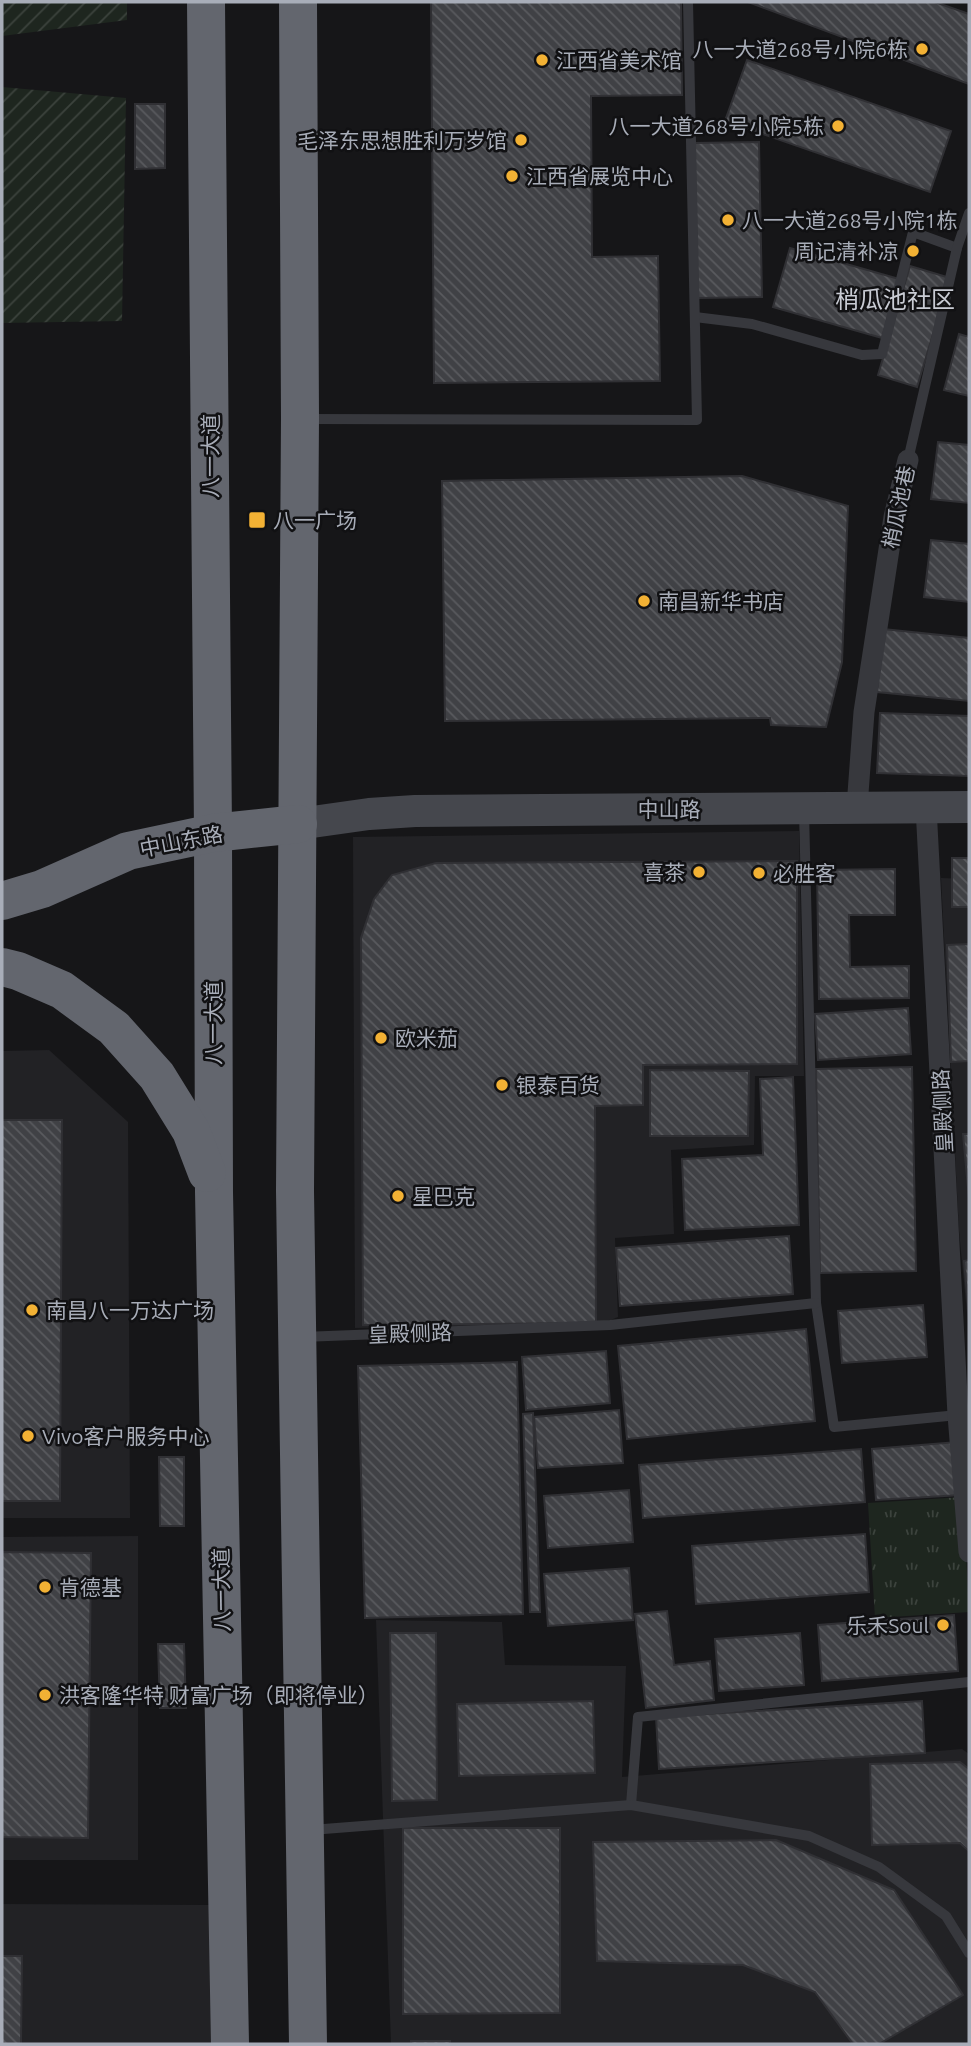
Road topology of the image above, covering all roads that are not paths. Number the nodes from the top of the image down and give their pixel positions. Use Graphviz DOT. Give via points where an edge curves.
graph roads {
  1 [pos="206,2"];
  2 [pos="298,2"];
  3 [pos="688,2"];
  4 [pos="969,213"];
  5 [pos="957,247"];
  6 [pos="695,317"];
  7 [pos="300,418"];
  8 [pos="908,460"];
  9 [pos="858,807"];
  10 [pos="926,807"];
  11 [pos="969,807"];
  12 [pos="803,808"];
  13 [pos="369,814"];
  14 [pos="298,824"];
  15 [pos="213,833"];
  16 [pos="2,901"];
  17 [pos="2,967"];
  18 [pos="214,1192"];
  19 [pos="816,1303"];
  20 [pos="296,1337"];
  21 [pos="958,1415"];
  22 [pos="969,1552"];
  23 [pos="969,1682"];
  24 [pos="631,1805"];
  25 [pos="304,1831"];
  26 [pos="969,1953"];
  27 [pos="230,2044"];
  28 [pos="308,2044"];
  1 -- 15 [label="highway, 八一大道"];
  2 -- 7 [label="highway"];
  3 -- 6 [label="lane"];
  4 -- 5 [label="lane, 梢瓜池巷"];
  5 -- 6 [label="lane" via="914,232 882,354 862,355 752,324"];
  5 -- 8 [label="lane, 梢瓜池巷"];
  6 -- 7 [label="lane" via="698,420"];
  7 -- 14 [label="highway"];
  8 -- 9 [label="street, 梢瓜池巷" via="894,517 864,712"];
  9 -- 10 [label="main road, 中山路"];
  9 -- 12 [label="main road, 中山路"];
  10 -- 11 [label="main road, 中山路"];
  10 -- 21 [label="street, 皇殿侧路"];
  12 -- 13 [label="main road, 中山路"];
  12 -- 19 [label="lane"];
  13 -- 14 [label="main road, 中山东路"];
  14 -- 15 [label="highway, 中山东路"];
  14 -- 20 [label="highway"];
  15 -- 16 [label="highway, 中山东路" via="128,851 42,889"];
  15 -- 18 [label="highway, 八一大道"];
  17 -- 18 [label="highway" via="62,990 114,1028 157,1076 191,1131"];
  18 -- 27 [label="highway, 八一大道"];
  19 -- 20 [label="lane, 皇殿侧路" via="610,1325"];
  19 -- 21 [label="lane" via="834,1427"];
  20 -- 25 [label="highway"];
  21 -- 22 [label="street, 皇殿侧路"];
  23 -- 24 [label="lane" via="638,1717"];
  24 -- 25 [label="lane"];
  24 -- 26 [label="lane" via="809,1836 879,1867 946,1916"];
  25 -- 28 [label="highway"];
}
